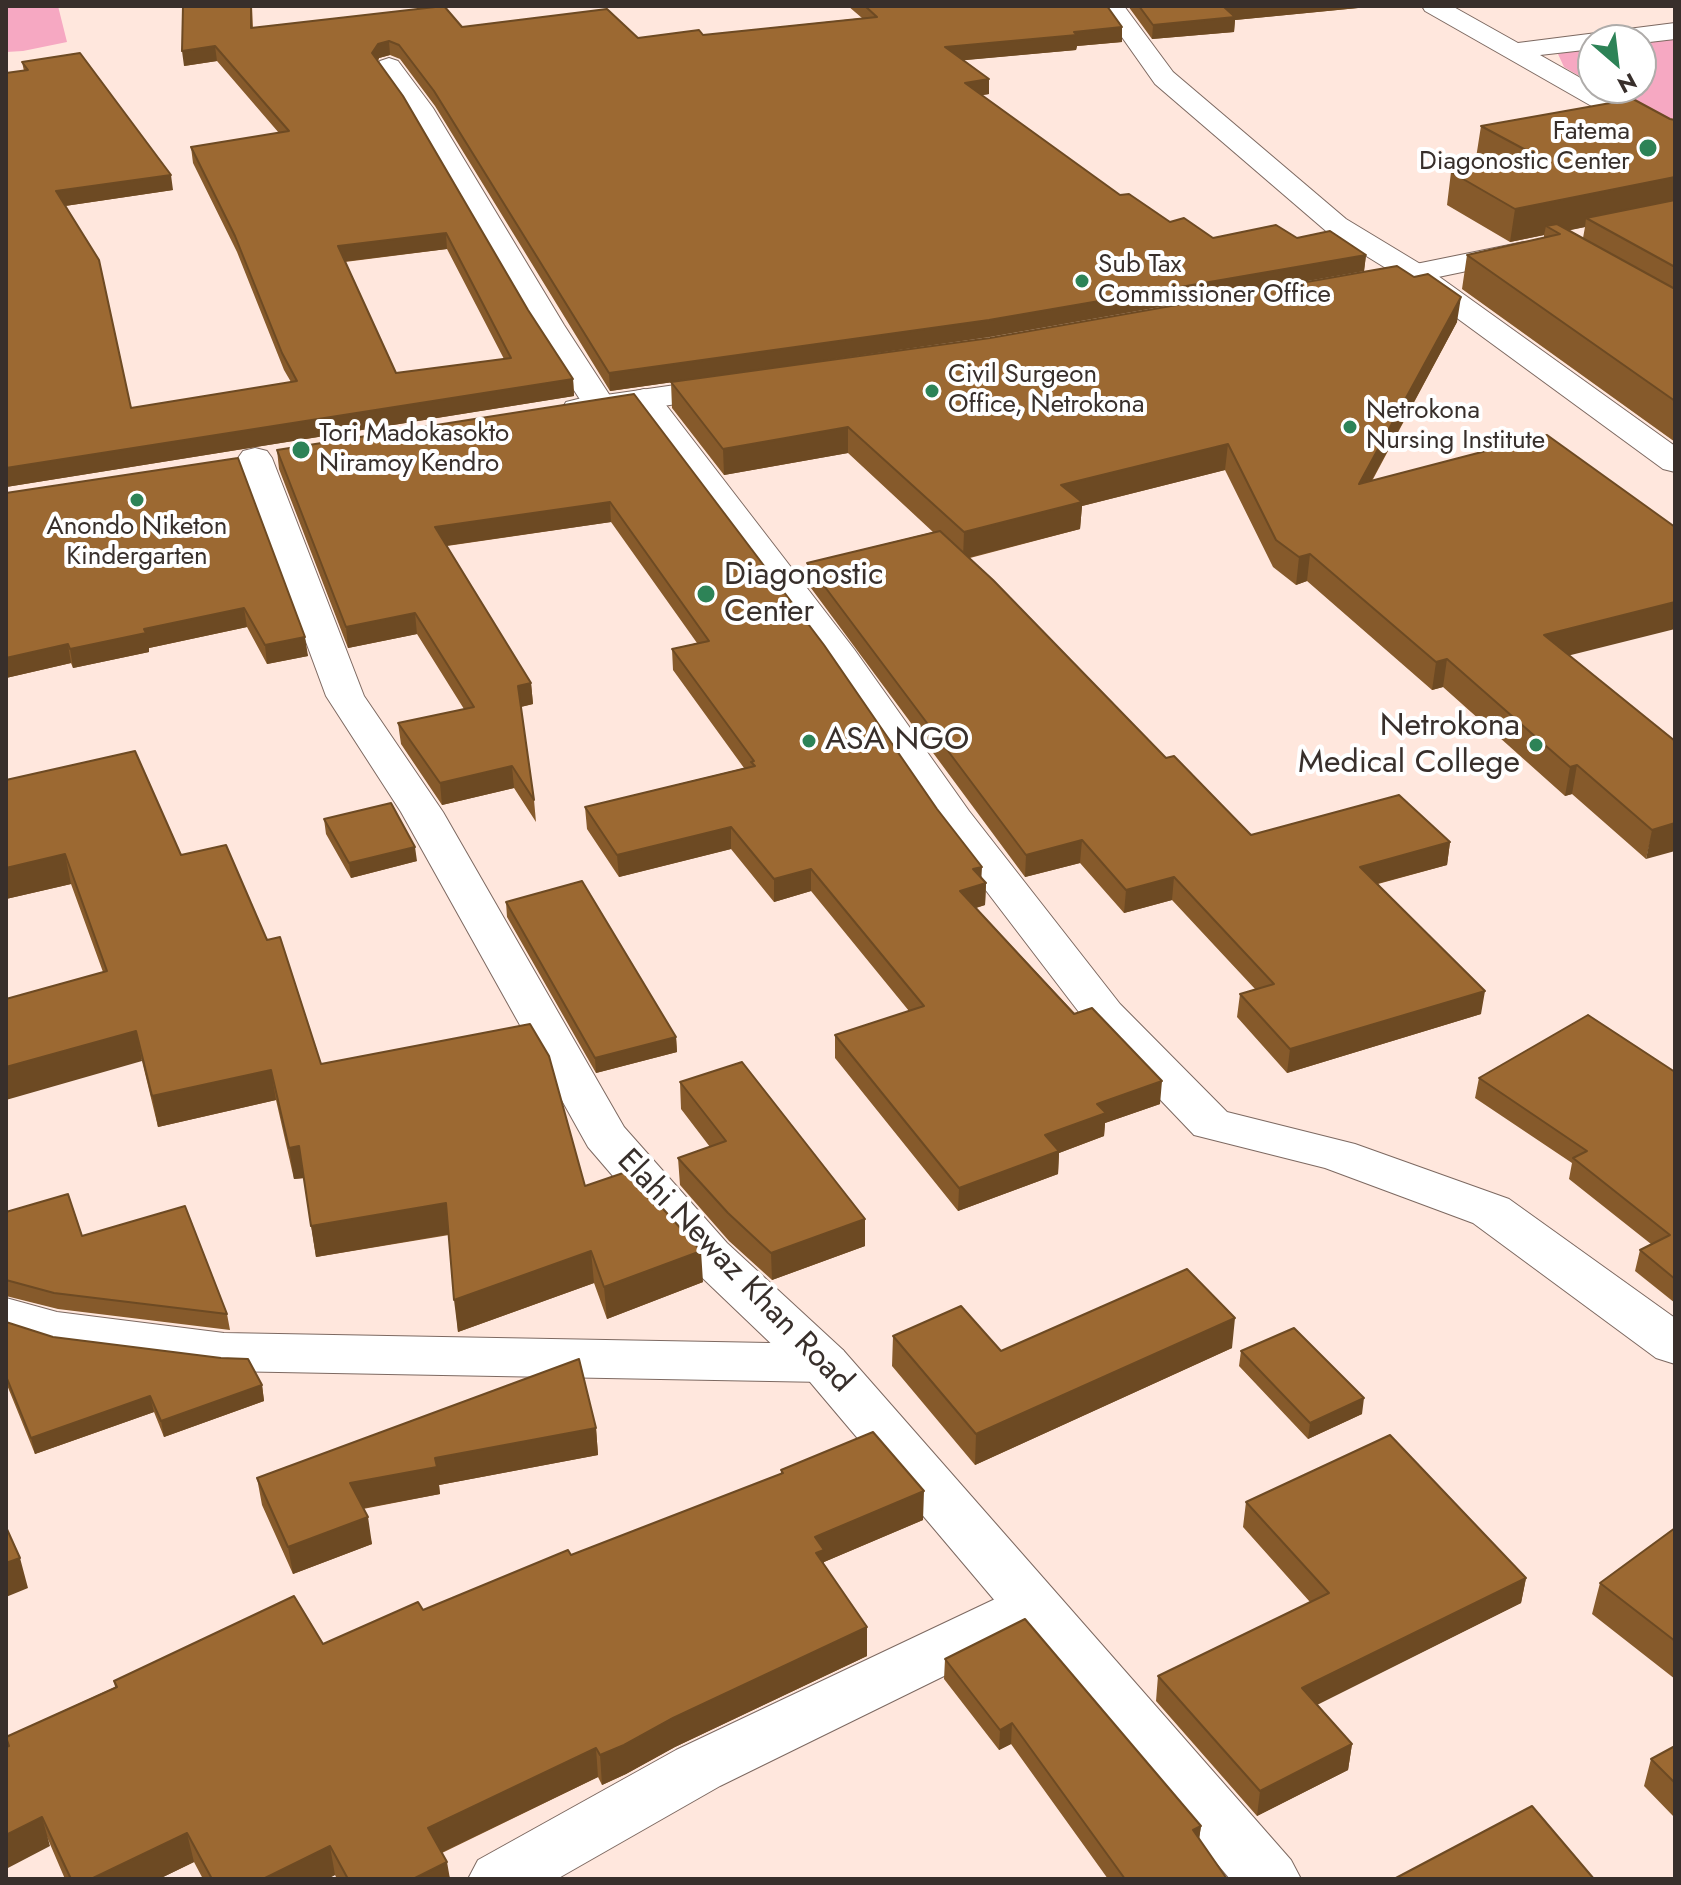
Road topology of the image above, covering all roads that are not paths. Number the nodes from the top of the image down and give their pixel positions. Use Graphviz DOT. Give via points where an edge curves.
graph roads {
  1 [pos="1112,6"];
  2 [pos="1434,6"];
  3 [pos="1577,43"];
  4 [pos="1513,51"];
  5 [pos="389,66"];
  6 [pos="1675,142"];
  7 [pos="1552,245"];
  8 [pos="1416,274"];
  9 [pos="1325,290"];
  10 [pos="754,383"];
  11 [pos="644,399"];
  12 [pos="600,405"];
  13 [pos="553,413"];
  14 [pos="255,458"];
  15 [pos="1675,462"];
  16 [pos="6,1316"];
  17 [pos="1675,1345"];
  18 [pos="824,1363"];
  19 [pos="1032,1607"];
  20 [pos="500,1879"];
  21 [pos="1269,1879"];
  1 -- 8 [label="street" via="1164,78 1336,225"];
  2 -- 4 [label="street"];
  3 -- 4 [label="street"];
  4 -- 6 [label="street"];
  5 -- 12 [label="street" via="420,108"];
  7 -- 8 [label="street"];
  8 -- 9 [label="street"];
  8 -- 15 [label="street"];
  10 -- 11 [label="street"];
  11 -- 12 [label="street"];
  11 -- 17 [label="street" via="1104,1014 1211,1124 1338,1155 1491,1211"];
  12 -- 13 [label="street"];
  14 -- 18 [label="street, Elahi Newaz Khan Road" via="345,696 422,812 605,1136 709,1255"];
  16 -- 18 [label="street" via="57,1331 224,1352"];
  18 -- 19 [label="street, Elahi Newaz Khan Road"];
  19 -- 20 [label="street" via="698,1768"];
  19 -- 21 [label="street, Elahi Newaz Khan Road"];
}
